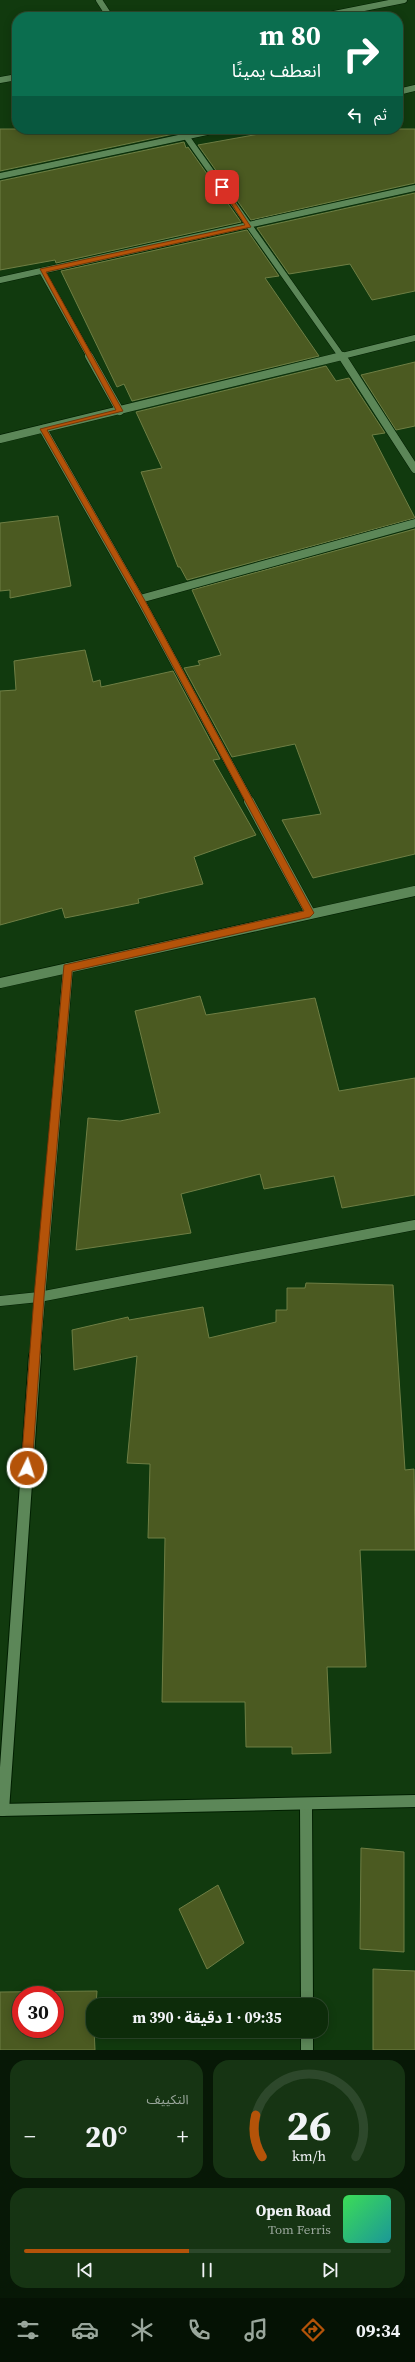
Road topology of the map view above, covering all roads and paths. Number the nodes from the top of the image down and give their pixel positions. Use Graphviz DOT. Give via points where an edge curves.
graph roads {
  1 [pos="99,0"];
  2 [pos="404,0"];
  3 [pos="107,12"];
  4 [pos="343,12"];
  5 [pos="12,78"];
  6 [pos="0,80"];
  7 [pos="415,88"];
  8 [pos="403,91"];
  9 [pos="196,134"];
  10 [pos="186,136"];
  11 [pos="0,176"];
  12 [pos="415,188"];
  13 [pos="249,226"];
  14 [pos="42,271"];
  15 [pos="0,280"];
  16 [pos="415,338"];
  17 [pos="342,356"];
  18 [pos="120,411"];
  19 [pos="43,429"];
  20 [pos="0,439"];
  21 [pos="415,470"];
  22 [pos="415,523"];
  23 [pos="140,599"];
  24 [pos="415,890"];
  25 [pos="310,913"];
  26 [pos="68,968"];
  27 [pos="0,983"];
  28 [pos="415,1225"];
  29 [pos="39,1297"];
  30 [pos="0,1301"];
  31 [pos="415,1801"];
  32 [pos="306,1805"];
  33 [pos="1,1810"];
  34 [pos="307,1998"];
  35 [pos="307,2038"];
  36 [pos="307,2050"];
  1 -- 3 [label="street"];
  2 -- 4 [label="street"];
  5 -- 6 [label="street"];
  7 -- 8 [label="street"];
  9 -- 10 [label="street"];
  10 -- 11 [label="street"];
  10 -- 13 [label="street"];
  12 -- 13 [label="street"];
  13 -- 14 [label="street"];
  13 -- 17 [label="street"];
  14 -- 15 [label="street"];
  14 -- 18 [label="street"];
  16 -- 17 [label="street"];
  17 -- 18 [label="street"];
  17 -- 21 [label="street"];
  18 -- 19 [label="street"];
  19 -- 20 [label="street"];
  19 -- 23 [label="street"];
  22 -- 23 [label="street"];
  23 -- 25 [label="street"];
  24 -- 25 [label="street"];
  25 -- 26 [label="street"];
  26 -- 27 [label="street"];
  26 -- 29 [label="street"];
  28 -- 29 [label="street"];
  29 -- 30 [label="street"];
  29 -- 33 [label="street"];
  31 -- 32 [label="street"];
  32 -- 33 [label="street"];
  32 -- 34 [label="street"];
  35 -- 36 [label="street"];
}
